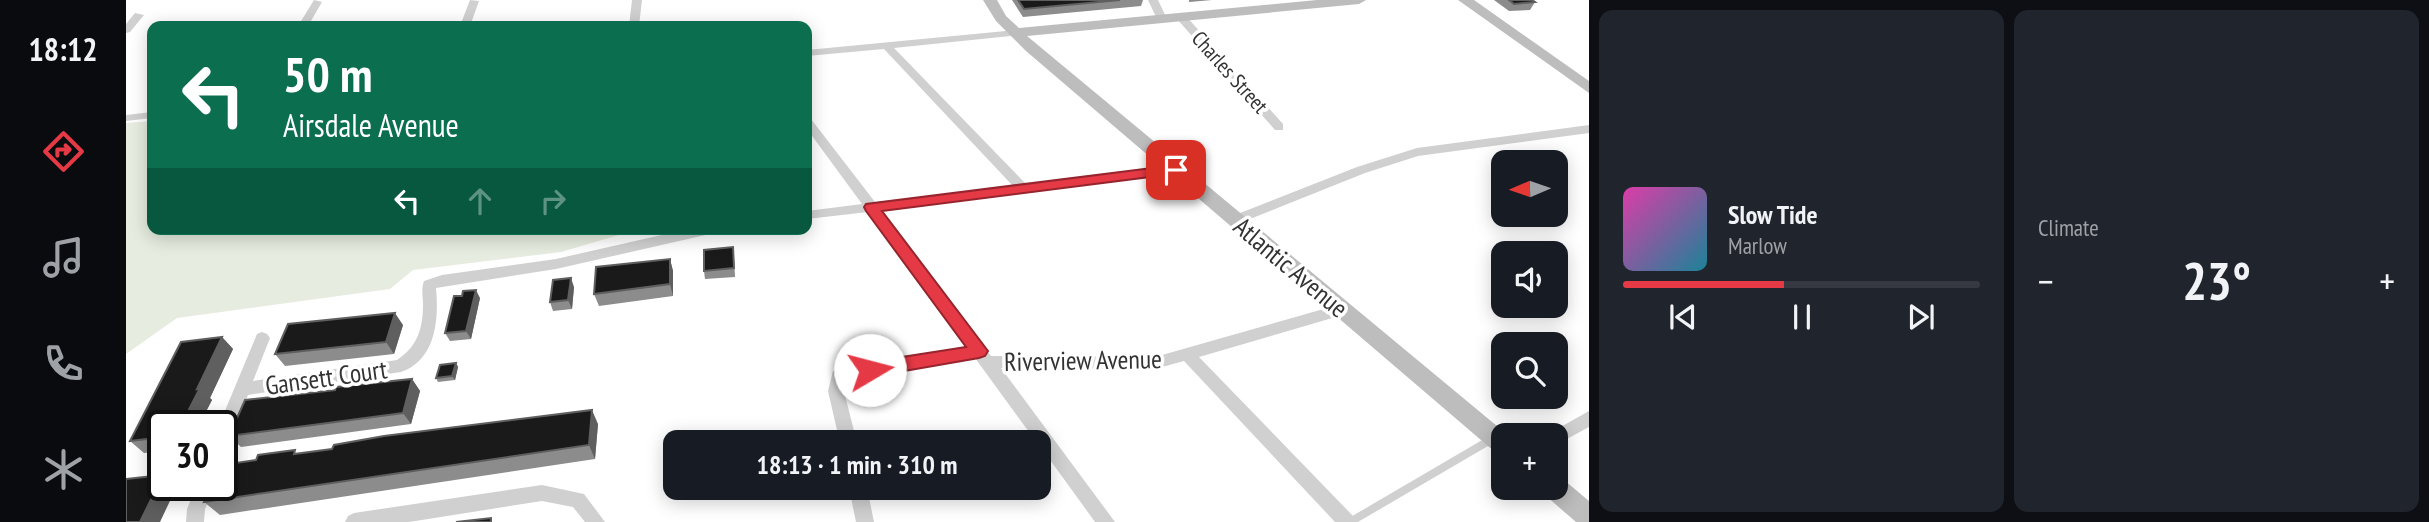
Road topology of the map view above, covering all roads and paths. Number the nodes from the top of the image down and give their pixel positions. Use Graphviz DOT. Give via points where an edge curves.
graph roads {
  1 [pos="637,0"];
  2 [pos="990,0"];
  3 [pos="1153,0"];
  4 [pos="1359,0"];
  5 [pos="1465,0"];
  6 [pos="474,1"];
  7 [pos="317,2"];
  8 [pos="139,15"];
  9 [pos="1181,17"];
  10 [pos="1162,19"];
  11 [pos="306,21"];
  12 [pos="467,21"];
  13 [pos="635,21"];
  14 [pos="126,30"];
  15 [pos="1016,33"];
  16 [pos="887,46"];
  17 [pos="812,53"];
  18 [pos="1589,88"];
  19 [pos="147,116"];
  20 [pos="126,118"];
  21 [pos="1279,127"];
  22 [pos="812,128"];
  23 [pos="1589,129"];
  24 [pos="1176,170"];
  25 [pos="1023,189"];
  26 [pos="871,207"];
  27 [pos="812,214"];
  28 [pos="1235,219"];
  29 [pos="656,235"];
  30 [pos="1341,310"];
  31 [pos="262,338"];
  32 [pos="1189,356"];
  33 [pos="983,357"];
  34 [pos="242,389"];
  35 [pos="234,410"];
  36 [pos="1589,418"];
  37 [pos="846,430"];
  38 [pos="1568,431"];
  39 [pos="1491,434"];
  40 [pos="1491,445"];
  41 [pos="1568,499"];
  42 [pos="199,501"];
  43 [pos="1589,517"];
  44 [pos="195,522"];
  45 [pos="354,522"];
  46 [pos="596,522"];
  47 [pos="1107,522"];
  48 [pos="1349,522"];
  1 -- 13 [label="street"];
  2 -- 15 [label="main road, Atlantic Avenue"];
  3 -- 10 [label="street"];
  4 -- 9 [label="main road"];
  5 -- 18 [label="main road"];
  6 -- 12 [label="street"];
  7 -- 11 [label="street"];
  8 -- 14 [label="street"];
  9 -- 10 [label="main road"];
  9 -- 21 [label="street, Charles Street"];
  10 -- 15 [label="main road"];
  15 -- 16 [label="street"];
  15 -- 24 [label="main road, Atlantic Avenue"];
  16 -- 17 [label="street"];
  16 -- 25 [label="street"];
  19 -- 20 [label="street"];
  22 -- 26 [label="street"];
  23 -- 28 [label="street" via="1418,152"];
  24 -- 25 [label="street"];
  24 -- 28 [label="main road, Atlantic Avenue"];
  25 -- 26 [label="street"];
  26 -- 27 [label="street"];
  26 -- 33 [label="street"];
  28 -- 30 [label="main road, Atlantic Avenue"];
  29 -- 34 [label="street, Gansett Court" via="583,258 429,285 431,306 423,349 401,366"];
  30 -- 32 [label="street, Riverview Avenue"];
  30 -- 39 [label="main road, Atlantic Avenue"];
  31 -- 34 [label="street"];
  32 -- 33 [label="street, Riverview Avenue" via="1138,365"];
  32 -- 48 [label="street"];
  33 -- 37 [label="street, Riverview Avenue" via="839,376 836,391"];
  33 -- 47 [label="street"];
  34 -- 35 [label="street"];
  36 -- 38 [label="street"];
  40 -- 48 [label="lane"];
  41 -- 43 [label="main road"];
  42 -- 44 [label="street"];
  45 -- 46 [label="street" via="542,493 578,500"];
}
